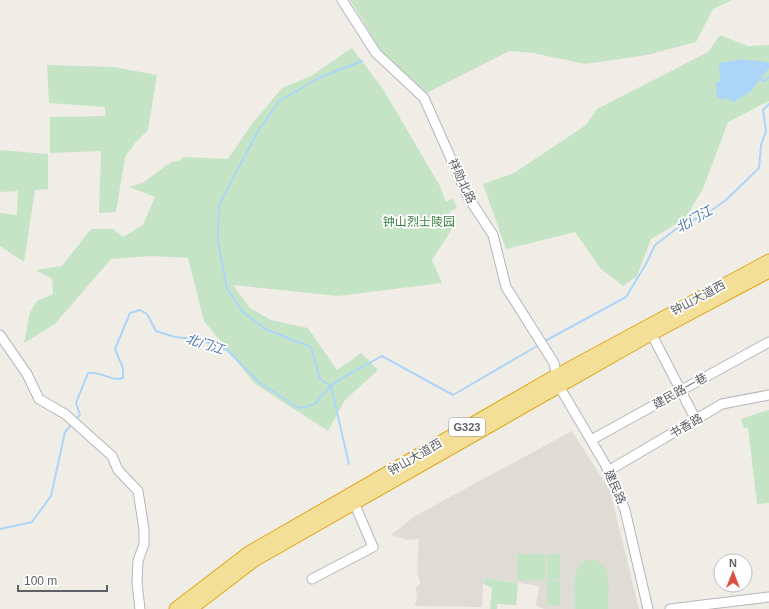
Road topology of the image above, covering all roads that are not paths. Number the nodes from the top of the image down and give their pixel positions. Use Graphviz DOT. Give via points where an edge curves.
graph roads {
  1 [pos="342,0"];
  2 [pos="769,261"];
  3 [pos="769,271"];
  4 [pos="650,329"];
  5 [pos="0,335"];
  6 [pos="769,342"];
  7 [pos="558,381"];
  8 [pos="680,392"];
  9 [pos="769,394"];
  10 [pos="696,420"];
  11 [pos="591,440"];
  12 [pos="608,471"];
  13 [pos="352,499"];
  14 [pos="312,579"];
  15 [pos="769,597"];
  16 [pos="140,609"];
  17 [pos="176,609"];
  18 [pos="190,609"];
  19 [pos="648,609"];
  20 [pos="670,609"];
  1 -- 7 [label="street, 祥勋北路" via="376,53 424,98 468,197 493,235 506,287 554,363"];
  2 -- 4 [label="highway, 钟山大道西 / G323"];
  3 -- 4 [label="highway, 钟山大道西 / G323"];
  4 -- 7 [label="highway, 钟山大道西 / G323"];
  4 -- 8 [label="street"];
  5 -- 16 [label="street" via="27,374 39,400 70,418 112,456 118,470 138,491 144,529 144,544 138,561"];
  6 -- 8 [label="street, 建民路一巷"];
  7 -- 11 [label="street, 建民路"];
  7 -- 13 [label="highway, 钟山大道西 / G323"];
  8 -- 10 [label="street"];
  8 -- 11 [label="street, 建民路一巷"];
  9 -- 10 [label="street, 书香路" via="722,404"];
  10 -- 12 [label="street, 书香路"];
  11 -- 12 [label="street, 建民路"];
  12 -- 19 [label="street, 建民路" via="625,510"];
  13 -- 14 [label="street" via="373,547"];
  13 -- 17 [label="highway, 钟山大道西 / G323" via="249,553"];
  13 -- 18 [label="highway, 钟山大道西 / G323" via="254,560"];
  15 -- 20 [label="street"];
}
